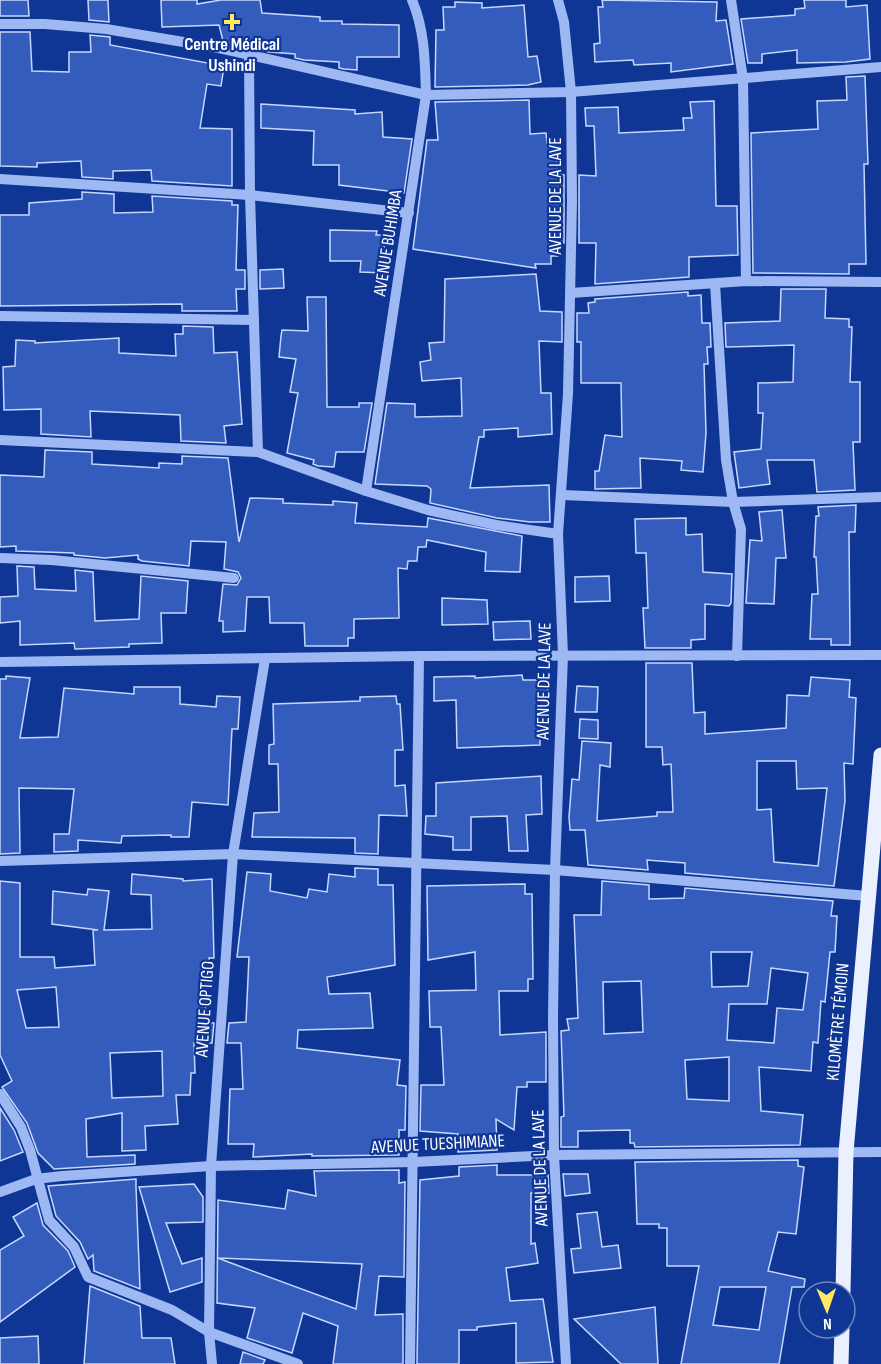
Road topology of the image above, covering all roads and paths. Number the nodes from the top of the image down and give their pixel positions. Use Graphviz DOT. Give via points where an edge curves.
graph roads {
  1 [pos="412,0"];
  2 [pos="558,0"];
  3 [pos="731,0"];
  4 [pos="0,24"];
  5 [pos="249,54"];
  6 [pos="881,67"];
  7 [pos="743,79"];
  8 [pos="571,92"];
  9 [pos="426,95"];
  10 [pos="0,179"];
  11 [pos="250,195"];
  12 [pos="409,213"];
  13 [pos="746,281"];
  14 [pos="881,282"];
  15 [pos="715,284"];
  16 [pos="571,293"];
  17 [pos="0,316"];
  18 [pos="254,320"];
  19 [pos="0,440"];
  20 [pos="258,452"];
  21 [pos="366,491"];
  22 [pos="562,495"];
  23 [pos="881,497"];
  24 [pos="733,502"];
  25 [pos="558,534"];
  26 [pos="0,558"];
  27 [pos="234,578"];
  28 [pos="563,655"];
  29 [pos="881,655"];
  30 [pos="419,656"];
  31 [pos="737,656"];
  32 [pos="265,659"];
  33 [pos="0,662"];
  34 [pos="881,755"];
  35 [pos="233,854"];
  36 [pos="0,861"];
  37 [pos="416,863"];
  38 [pos="555,870"];
  39 [pos="868,896"];
  40 [pos="0,1094"];
  41 [pos="846,1152"];
  42 [pos="881,1152"];
  43 [pos="554,1155"];
  44 [pos="414,1162"];
  45 [pos="211,1166"];
  46 [pos="36,1179"];
  47 [pos="0,1192"];
  48 [pos="843,1280"];
  49 [pos="209,1332"];
  50 [pos="842,1340"];
  51 [pos="212,1364"];
  52 [pos="298,1364"];
  53 [pos="410,1364"];
  54 [pos="566,1364"];
  55 [pos="841,1364"];
  1 -- 9 [label="street, AVENUE BUHIMBA" via="424,53"];
  2 -- 8 [label="street, AVENUE DE LA LAVE"];
  3 -- 7 [label="street"];
  4 -- 5 [label="street" via="106,29"];
  5 -- 9 [label="street"];
  5 -- 11 [label="street"];
  6 -- 7 [label="street"];
  7 -- 8 [label="street"];
  7 -- 13 [label="street"];
  8 -- 9 [label="street"];
  8 -- 16 [label="street, AVENUE DE LA LAVE"];
  9 -- 12 [label="street, AVENUE BUHIMBA"];
  10 -- 11 [label="street"];
  11 -- 12 [label="street"];
  11 -- 18 [label="street"];
  12 -- 21 [label="street, AVENUE BUHIMBA"];
  13 -- 14 [label="street"];
  13 -- 15 [label="street"];
  15 -- 16 [label="street"];
  15 -- 24 [label="street" via="726,460"];
  16 -- 22 [label="street, AVENUE DE LA LAVE"];
  17 -- 18 [label="street"];
  18 -- 20 [label="street"];
  19 -- 20 [label="street"];
  20 -- 21 [label="street"];
  21 -- 25 [label="street" via="428,510"];
  22 -- 24 [label="street"];
  22 -- 25 [label="street, AVENUE DE LA LAVE"];
  23 -- 24 [label="street"];
  24 -- 31 [label="street" via="741,529"];
  25 -- 28 [label="street, AVENUE DE LA LAVE"];
  26 -- 27 [label="street"];
  28 -- 30 [label="street"];
  28 -- 31 [label="street"];
  28 -- 38 [label="street, AVENUE DE LA LAVE"];
  29 -- 31 [label="street"];
  30 -- 32 [label="street"];
  30 -- 37 [label="street"];
  32 -- 33 [label="street"];
  32 -- 35 [label="street, AVENUE OPTIGO"];
  34 -- 39 [label="main road, KILOMÈTRE TÉMOIN"];
  35 -- 36 [label="street"];
  35 -- 37 [label="street"];
  35 -- 45 [label="street, AVENUE OPTIGO"];
  37 -- 38 [label="street"];
  37 -- 44 [label="street"];
  38 -- 39 [label="street"];
  38 -- 43 [label="street, AVENUE DE LA LAVE"];
  39 -- 41 [label="main road, KILOMÈTRE TÉMOIN"];
  40 -- 46 [label="street" via="21,1127"];
  41 -- 42 [label="street, AVENUE TUESHIMIANE"];
  41 -- 43 [label="street, AVENUE TUESHIMIANE"];
  41 -- 48 [label="main road, KILOMÈTRE TÉMOIN"];
  43 -- 44 [label="street, AVENUE TUESHIMIANE"];
  43 -- 54 [label="street, AVENUE DE LA LAVE"];
  44 -- 45 [label="street, AVENUE TUESHIMIANE"];
  44 -- 53 [label="street"];
  45 -- 46 [label="street, AVENUE TUESHIMIANE"];
  45 -- 49 [label="street, AVENUE OPTIGO"];
  46 -- 47 [label="street, AVENUE TUESHIMIANE"];
  46 -- 49 [label="street" via="49,1220 74,1247 88,1277 171,1310"];
  49 -- 51 [label="street, AVENUE OPTIGO"];
  49 -- 52 [label="street"];
  50 -- 55 [label="main road"];
}
